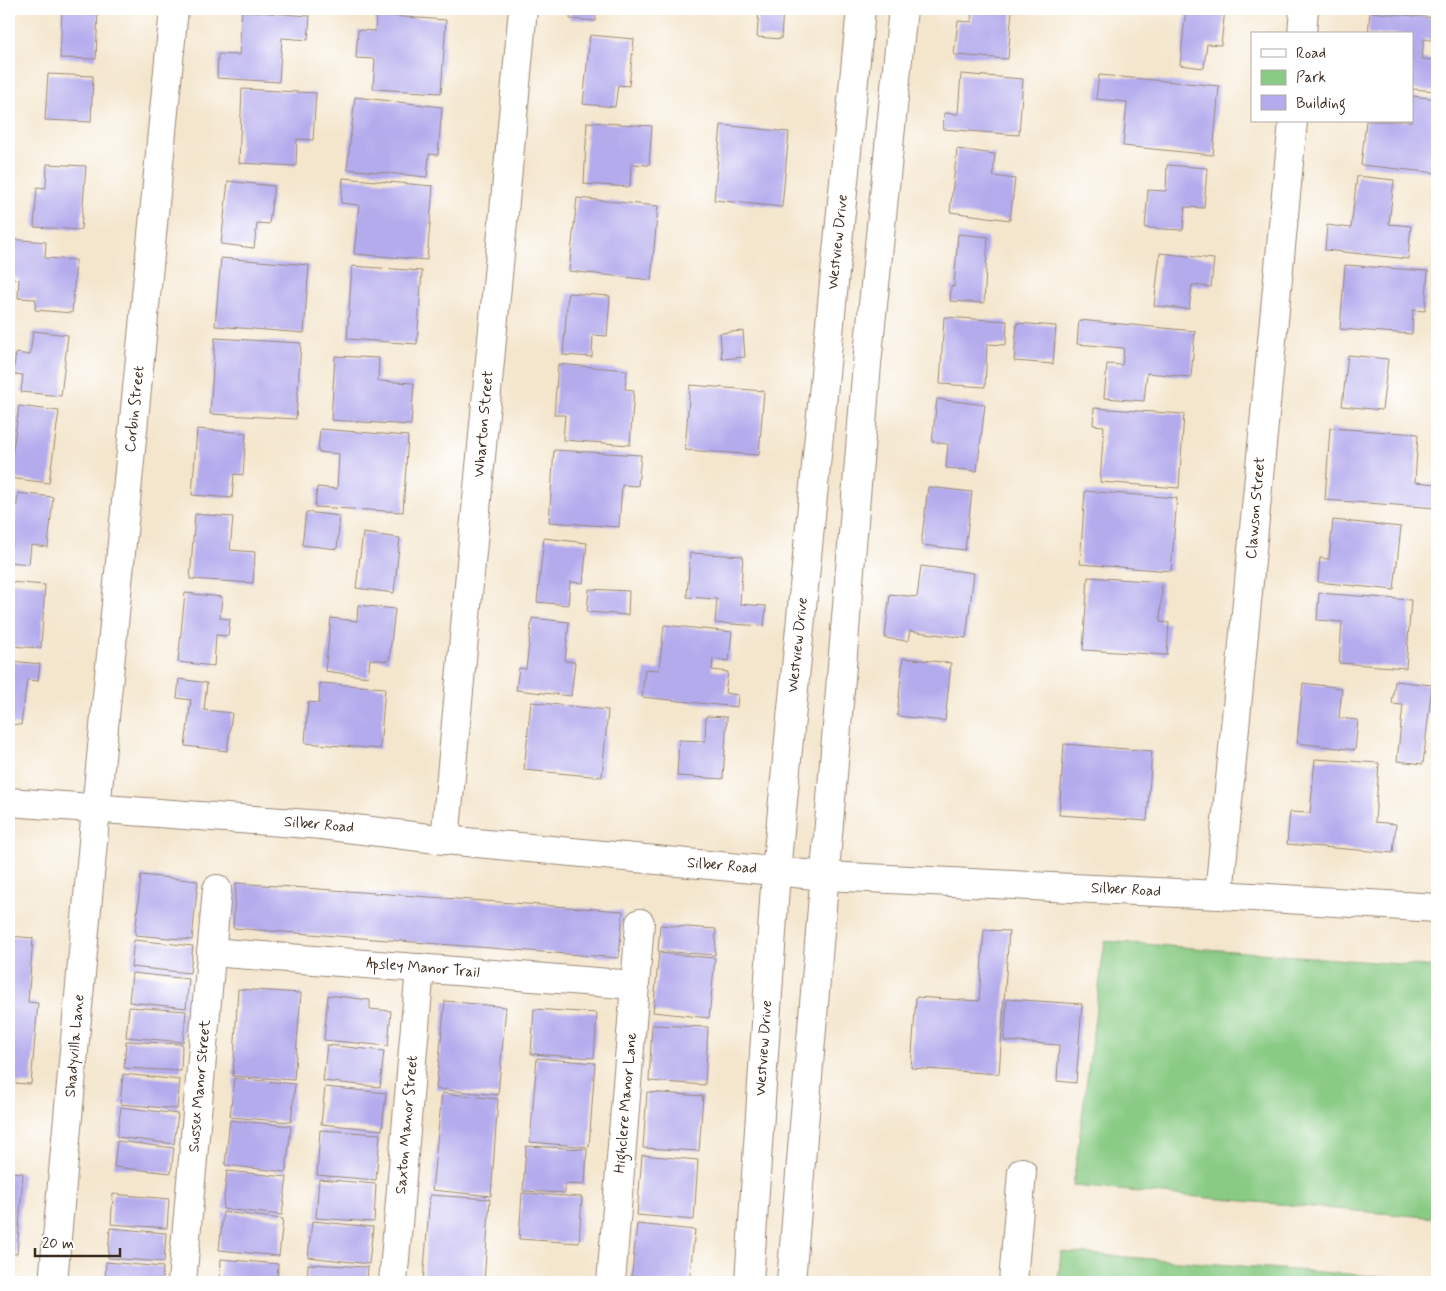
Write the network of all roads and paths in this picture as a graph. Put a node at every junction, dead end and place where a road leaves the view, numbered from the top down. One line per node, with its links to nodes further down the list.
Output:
1 (174, 9): 11 (street, Corbin Street)
2 (523, 9): 12 (street, Wharton Street)
3 (861, 9): 8 (street, Westview Drive)
4 (903, 9): 9 (street)
5 (1304, 9): 6 (street)
6 (1302, 32)
7 (1294, 122): 16 (street, Clawson Street)
8 (827, 359): 9 (street); 13 (street, Westview Drive)
9 (867, 364): 14 (street)
10 (9, 802): 11 (street, Silber Road)
11 (96, 809): 12 (street, Silber Road); 23 (street, Shadyvilla Lane)
12 (445, 840): 13 (street, Silber Road)
13 (776, 871): 14 (street, Silber Road); 27 (street, Westview Drive)
14 (826, 876): 16 (street, Silber Road); 28 (street)
15 (217, 889): 19 (street, Sussex Manor Street)
16 (1219, 895): 17 (street, Silber Road)
17 (1437, 908)
18 (640, 923): 21 (street, Highclere Manor Lane)
19 (211, 952): 20 (street, Apsley Manor Trail); 24 (street, Sussex Manor Street)
20 (420, 968): 21 (street, Apsley Manor Trail); 25 (street, Saxton Manor Street)
21 (635, 985): 26 (street, Highclere Manor Lane)
22 (1022, 1172): 29 (street)
23 (53, 1282)
24 (182, 1282)
25 (393, 1282)
26 (611, 1282)
27 (748, 1282)
28 (792, 1282)
29 (1013, 1282)

